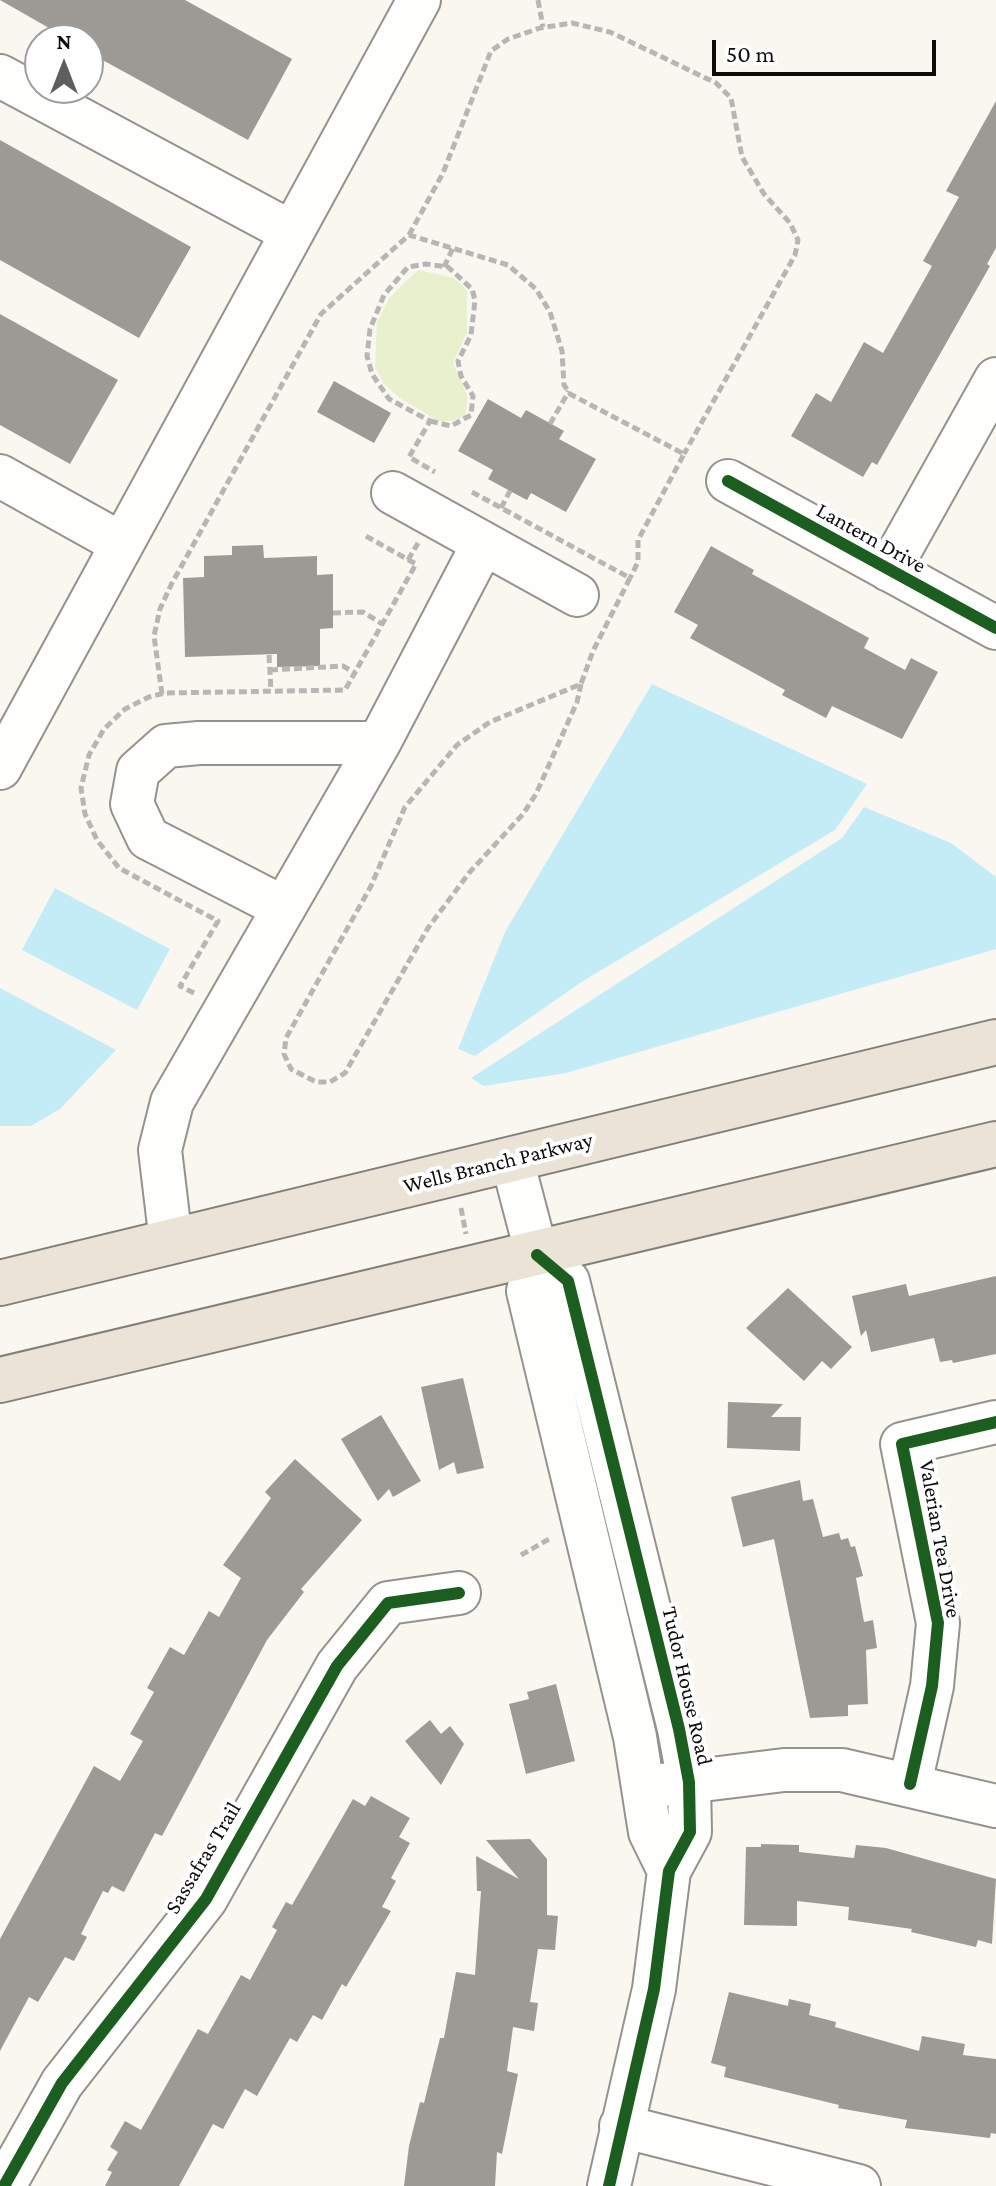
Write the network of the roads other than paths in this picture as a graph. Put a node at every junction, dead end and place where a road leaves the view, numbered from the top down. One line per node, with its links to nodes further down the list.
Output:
1 (419, 0): 3 (street)
2 (0, 76): 3 (street)
3 (289, 231): 9 (street)
4 (996, 379): 10 (street)
5 (0, 476): 9 (street)
6 (728, 481): 10 (street, Lantern Drive)
7 (393, 493): 8 (street)
8 (492, 526): 11 (street); 13 (street)
9 (122, 544): 14 (street)
10 (889, 570): 12 (street, Lantern Drive)
11 (577, 595)
12 (996, 628)
13 (379, 743): 15 (street); 15 (street)
14 (0, 768)
15 (284, 908): 19 (street)
16 (996, 1042): 18 (main road, Wells Branch Parkway)
17 (996, 1144): 20 (main road)
18 (512, 1160): 19 (main road, Wells Branch Parkway); 20 (street)
19 (171, 1242): 21 (main road, Wells Branch Parkway)
20 (537, 1255): 22 (main road); 25 (street, Tudor House Road); 27 (street)
21 (0, 1283)
22 (0, 1380)
23 (996, 1422): 26 (street, Valerian Tea Drive)
24 (459, 1593): 31 (street, Sassafras Trail)
25 (689, 1782): 26 (street); 27 (street); 29 (street, Tudor House Road)
26 (910, 1784): 28 (street)
27 (644, 1787): 29 (street)
28 (996, 1806)
29 (669, 1871): 30 (street, Tudor House Road)
30 (621, 2126): 32 (street, Tudor House Road); 33 (street)
31 (4, 2186)
32 (609, 2186)
33 (859, 2186)

